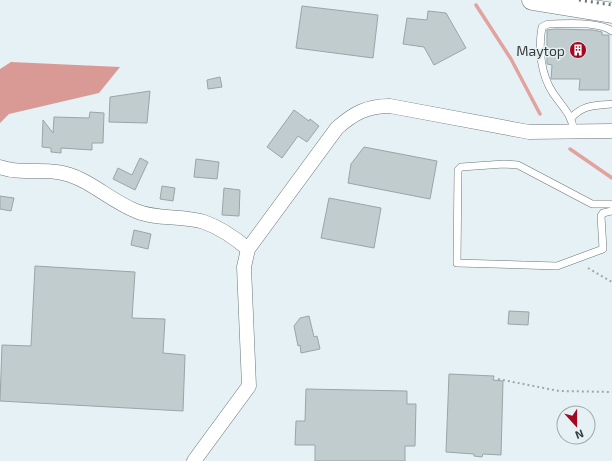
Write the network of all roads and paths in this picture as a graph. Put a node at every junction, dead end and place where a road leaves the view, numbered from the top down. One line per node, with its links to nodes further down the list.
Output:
1 (532, 0): 2 (main road)
2 (612, 13)
3 (612, 31): 5 (lane)
4 (612, 104): 5 (lane)
5 (572, 124): 6 (street); 10 (street)
6 (612, 131)
7 (0, 167): 10 (street)
8 (612, 204): 9 (lane)
9 (612, 211)
10 (248, 249): 15 (street)
11 (588, 268): 12 (path)
12 (612, 282)
13 (498, 379): 14 (path)
14 (612, 392)
15 (194, 461)

